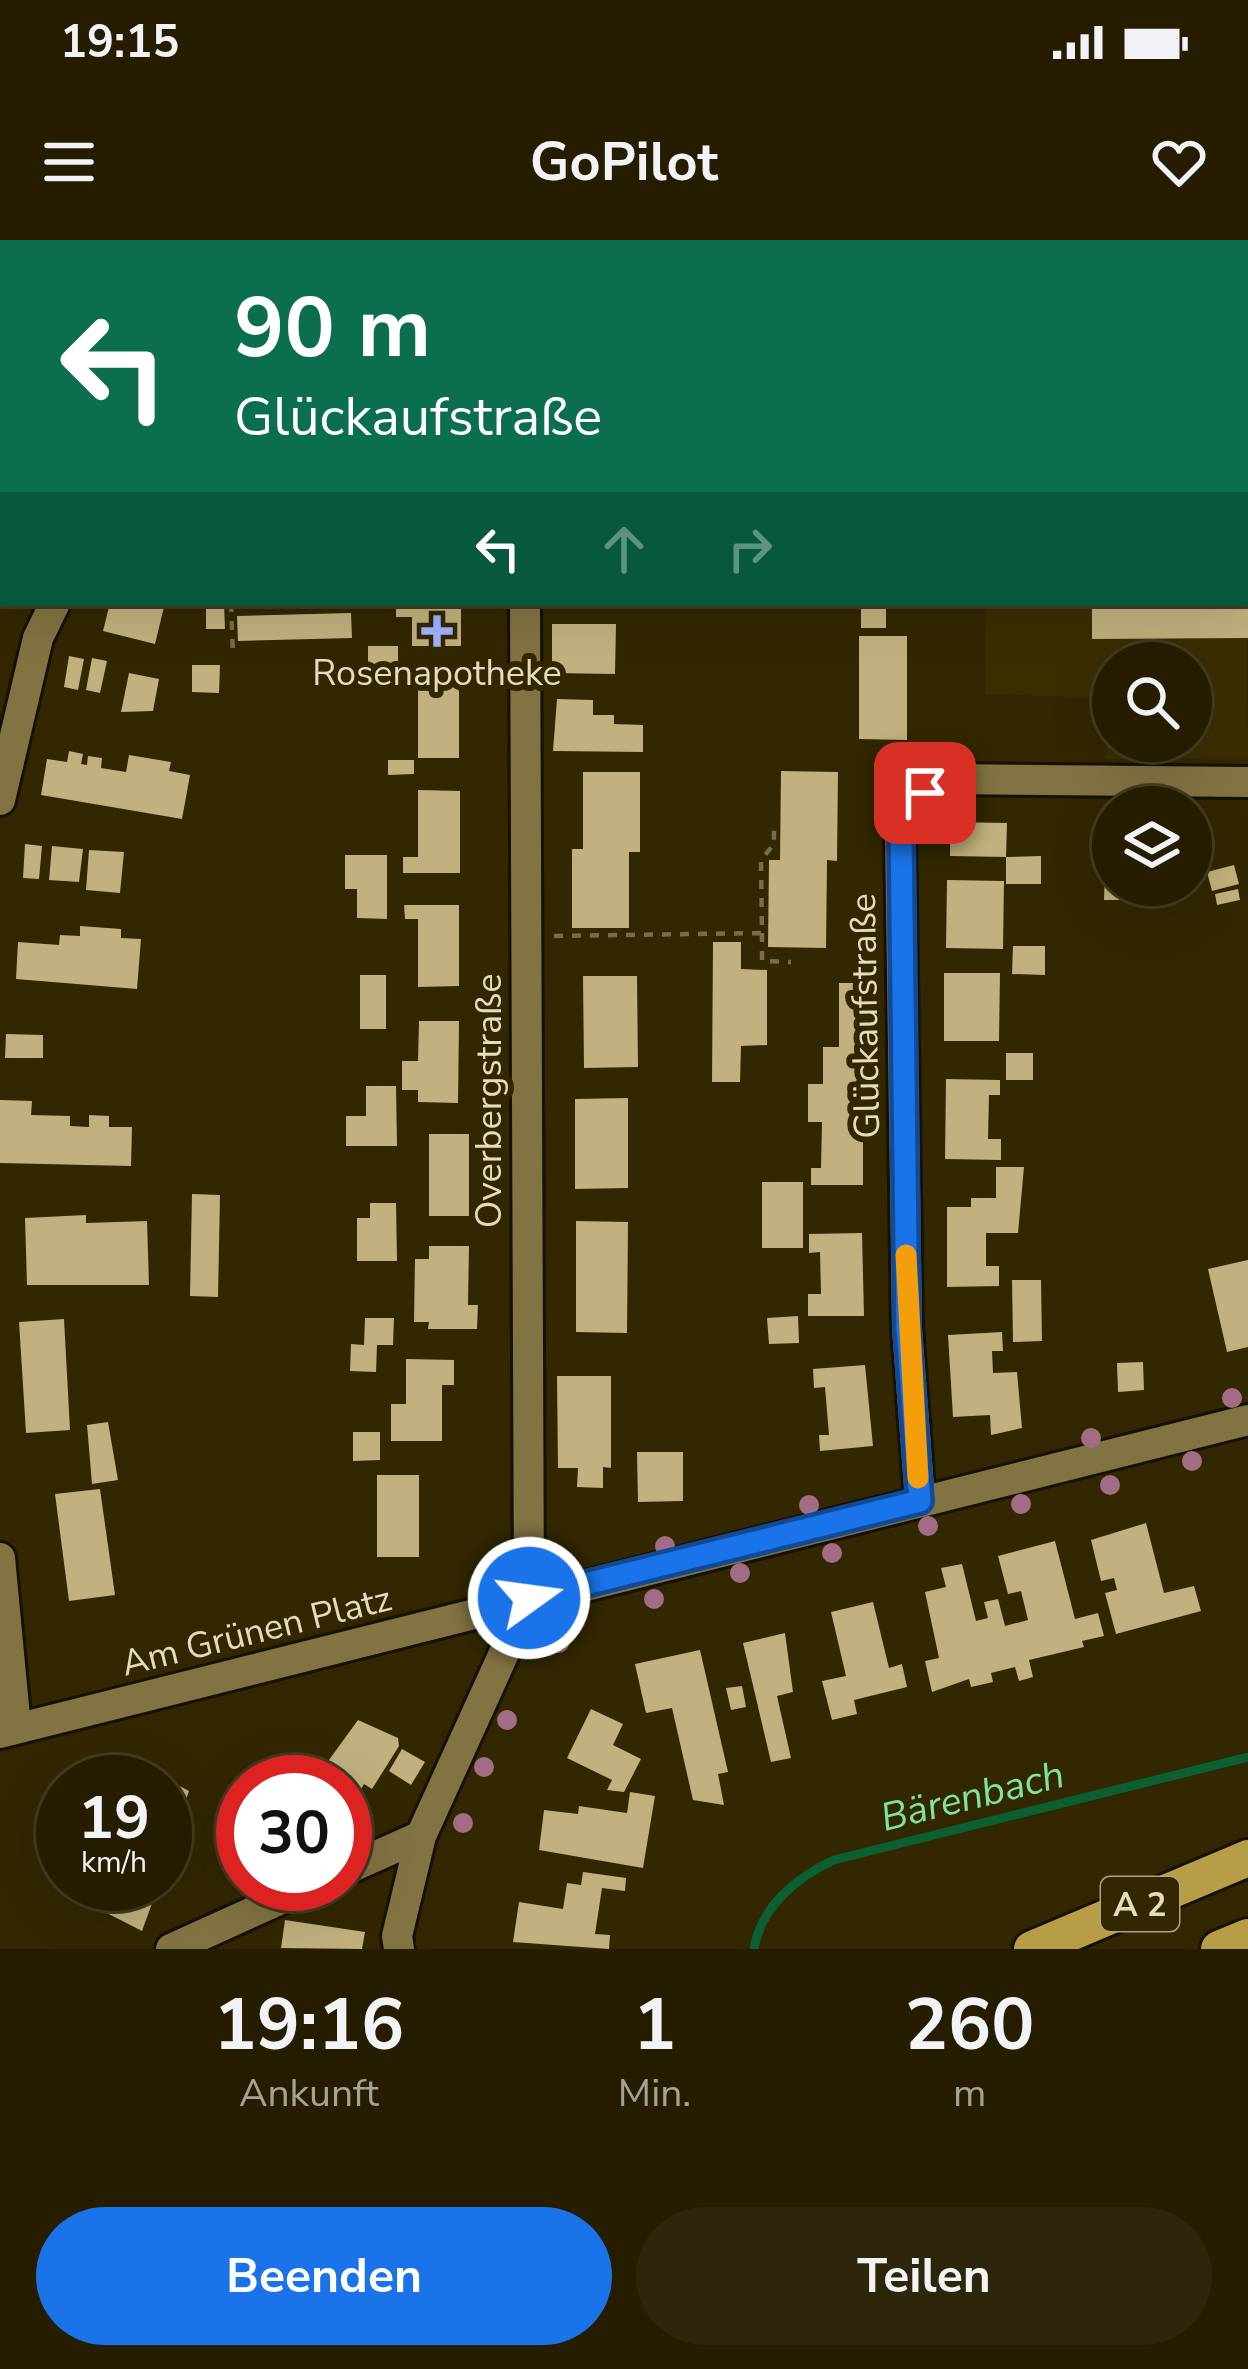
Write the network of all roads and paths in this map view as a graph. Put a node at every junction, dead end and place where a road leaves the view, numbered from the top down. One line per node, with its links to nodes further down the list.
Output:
1 (54, 606): 6 (street)
2 (232, 606): 4 (path)
3 (525, 606): 9 (street, Overbergstraße)
4 (233, 656)
5 (1248, 782): 12 (street, Glückaufstraße)
6 (0, 800)
7 (774, 821): 8 (path)
8 (762, 933): 9 (path); 10 (path)
9 (526, 937): 14 (street, Overbergstraße)
10 (790, 962)
11 (1248, 1420): 12 (street, Am Grünen Platz)
12 (920, 1501): 14 (street, Am Grünen Platz)
13 (0, 1558): 15 (street)
14 (529, 1598): 15 (street, Am Grünen Platz); 16 (street)
15 (8, 1731)
16 (421, 1836): 17 (street); 22 (street)
17 (372, 1858)
18 (1248, 1858): 23 (highway, A 2)
19 (255, 1911): 21 (street)
20 (1248, 1937): 24 (highway, A 2)
21 (171, 1949)
22 (399, 1949)
23 (1032, 1949)
24 (1219, 1949)

